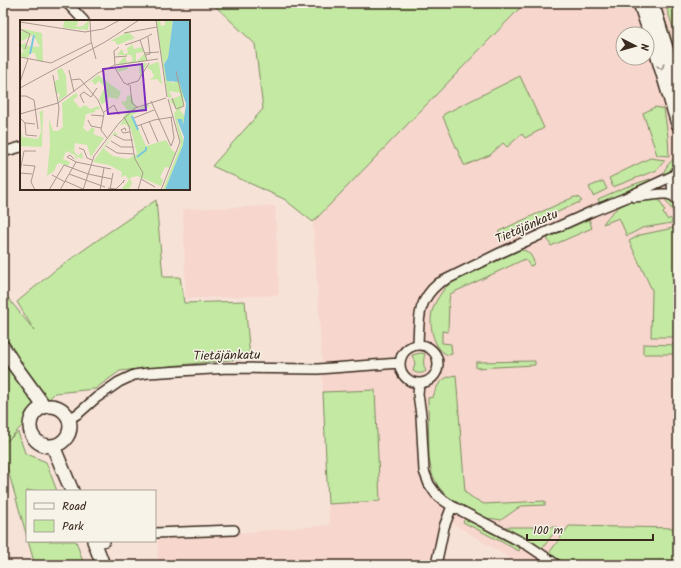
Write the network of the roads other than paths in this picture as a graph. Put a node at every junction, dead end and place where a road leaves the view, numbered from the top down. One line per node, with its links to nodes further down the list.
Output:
1 (67, 3): 4 (street)
2 (640, 3): 6 (street, one-way to 6)
3 (652, 3): 5 (street)
4 (83, 20)
5 (678, 87)
6 (678, 124)
7 (20, 147): 8 (street)
8 (3, 152)
9 (677, 173): 10 (street, Tietäjänkatu); 11 (street)
10 (625, 198): 11 (street, Tietäjänkatu); 12 (street, Tietäjänkatu)
11 (678, 198)
12 (418, 345): 14 (street); 15 (street)
13 (3, 347): 16 (street)
14 (400, 363): 15 (street); 17 (street, Tietäjänkatu)
15 (419, 383): 20 (street)
16 (44, 406): 17 (street); 18 (street)
17 (69, 419): 18 (street)
18 (53, 446): 19 (street)
19 (72, 490)
20 (452, 506): 25 (street); 26 (street)
21 (234, 530): 22 (street)
22 (156, 533)
23 (98, 542): 24 (street)
24 (103, 565)
25 (436, 565)
26 (557, 565)

